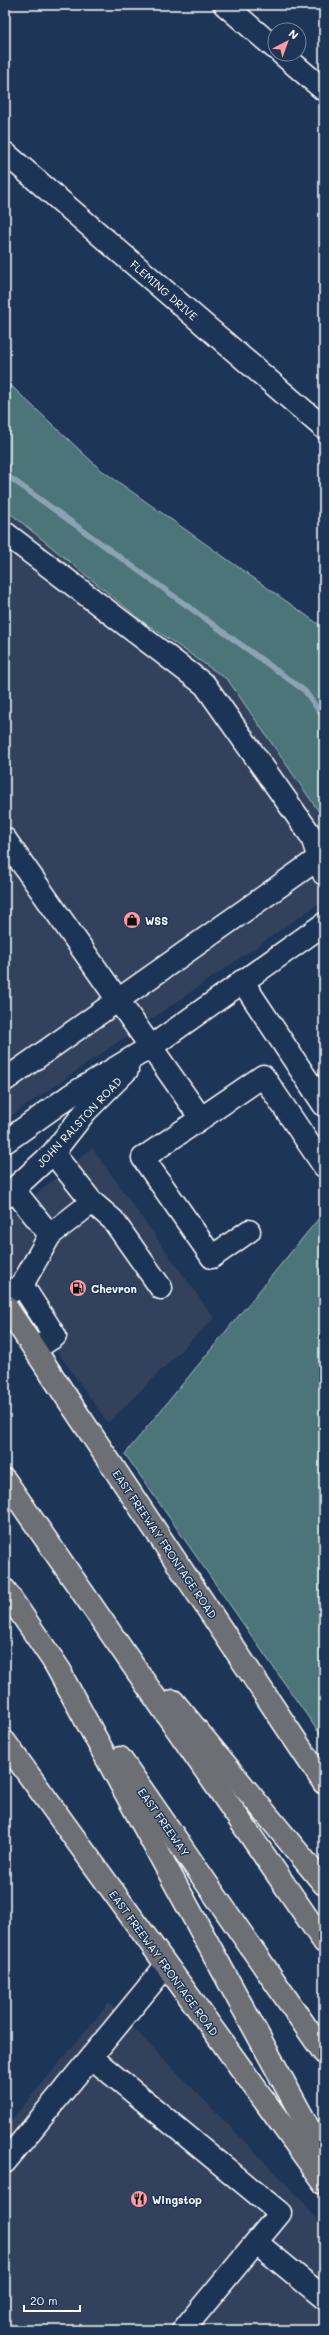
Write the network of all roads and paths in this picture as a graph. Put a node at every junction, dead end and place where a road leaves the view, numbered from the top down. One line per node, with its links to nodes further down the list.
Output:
1 (225, 5): 2 (street)
2 (267, 41)
3 (291, 62): 4 (street)
4 (324, 90)
5 (5, 153): 6 (street, FLEMING DRIVE)
6 (324, 428)
7 (5, 533): 9 (street)
8 (5, 839): 12 (street)
9 (321, 866): 12 (street)
10 (324, 924): 11 (street, JOHN RALSTON ROAD)
11 (242, 981): 13 (street, JOHN RALSTON ROAD); 15 (street)
12 (118, 1000): 13 (street); 14 (street)
13 (152, 1046): 16 (street); 17 (street, JOHN RALSTON ROAD); 18 (street, JOHN RALSTON ROAD)
14 (5, 1080)
15 (324, 1105)
16 (200, 1117): 19 (street); 22 (street)
17 (5, 1142)
18 (53, 1153): 20 (street, JOHN RALSTON ROAD); 21 (street)
19 (324, 1166)
20 (9, 1193): 23 (street)
21 (92, 1202): 23 (street); 24 (street)
22 (249, 1231)
23 (50, 1235): 25 (street)
24 (161, 1288)
25 (14, 1290): 27 (street)
26 (8, 1312): 27 (main road, EAST FREEWAY FRONTAGE ROAD)
27 (35, 1349): 33 (main road, EAST FREEWAY FRONTAGE ROAD)
28 (5, 1480): 29 (main road)
29 (77, 1585): 34 (main road); 35 (main road)
30 (5, 1590): 31 (main road, EAST FREEWAY)
31 (53, 1660): 37 (main road, EAST FREEWAY); 39 (main road)
32 (5, 1742): 36 (main road, EAST FREEWAY FRONTAGE ROAD)
33 (324, 1783)
34 (324, 1884)
35 (324, 1942)
36 (166, 1967): 38 (street); 41 (main road, EAST FREEWAY FRONTAGE ROAD)
37 (324, 2053)
38 (92, 2057): 40 (street); 42 (street)
39 (324, 2156)
40 (5, 2162)
41 (324, 2183)
42 (257, 2243): 43 (street); 44 (street)
43 (324, 2298)
44 (183, 2330)

